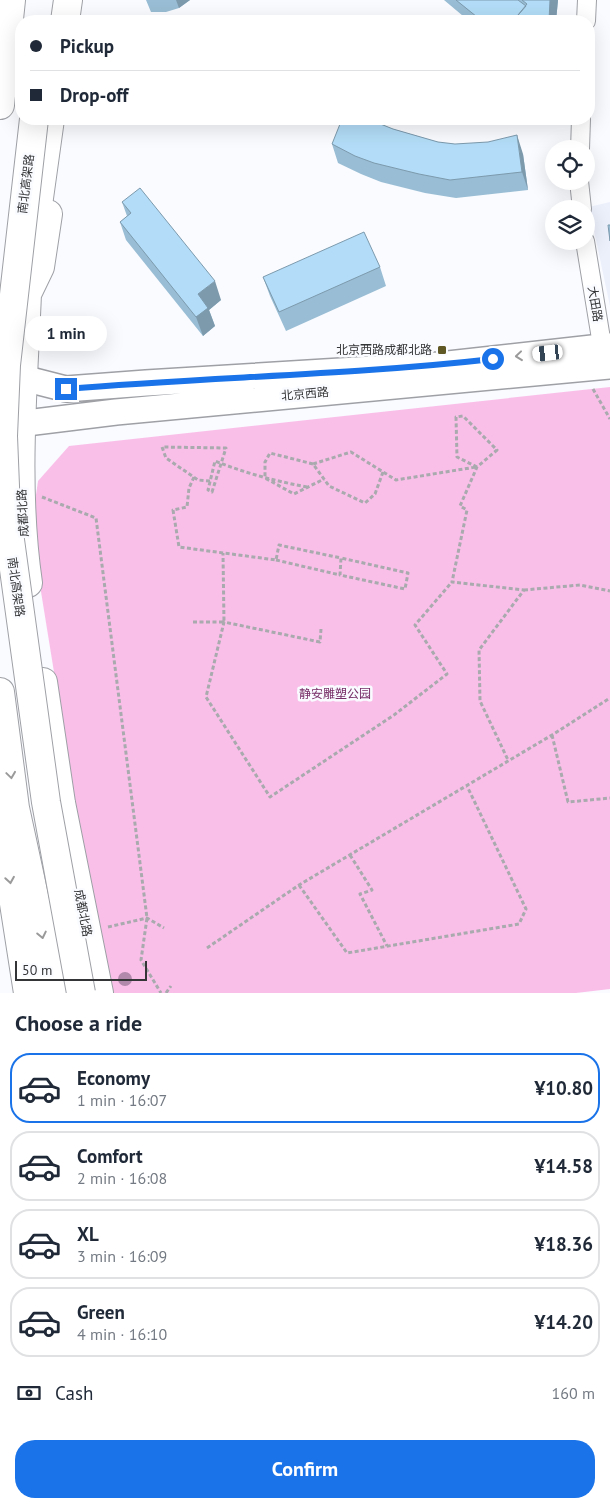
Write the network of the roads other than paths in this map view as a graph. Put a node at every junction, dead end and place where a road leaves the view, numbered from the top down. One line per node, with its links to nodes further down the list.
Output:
1 (11, 0): 12 (main road)
2 (49, 0): 7 (main road)
3 (57, 0): 8 (main road)
4 (68, 0): 9 (main road)
5 (78, 0): 10 (main road)
6 (587, 0): 11 (street)
7 (47, 15)
8 (55, 15)
9 (66, 15)
10 (76, 15)
11 (586, 15)
12 (0, 105)
13 (42, 125): 18 (main road, 成都北路); 26 (main road, 南北高架路, bridge)
14 (61, 125): 18 (main road)
15 (582, 125): 16 (street)
16 (581, 140)
17 (586, 250): 19 (street, 大田路)
18 (26, 294): 20 (main road, 成都北路)
19 (602, 359): 20 (main road, one-way to 20); 21 (main road, 北京西路)
20 (23, 378): 21 (main road, 成都北路)
21 (11, 425): 27 (main road, 成都北路)
22 (0, 692): 25 (main road, one-way to 25)
23 (0, 814): 24 (main road, one-way to 24)
24 (28, 993)
25 (55, 993)
26 (81, 993)
27 (99, 993)

